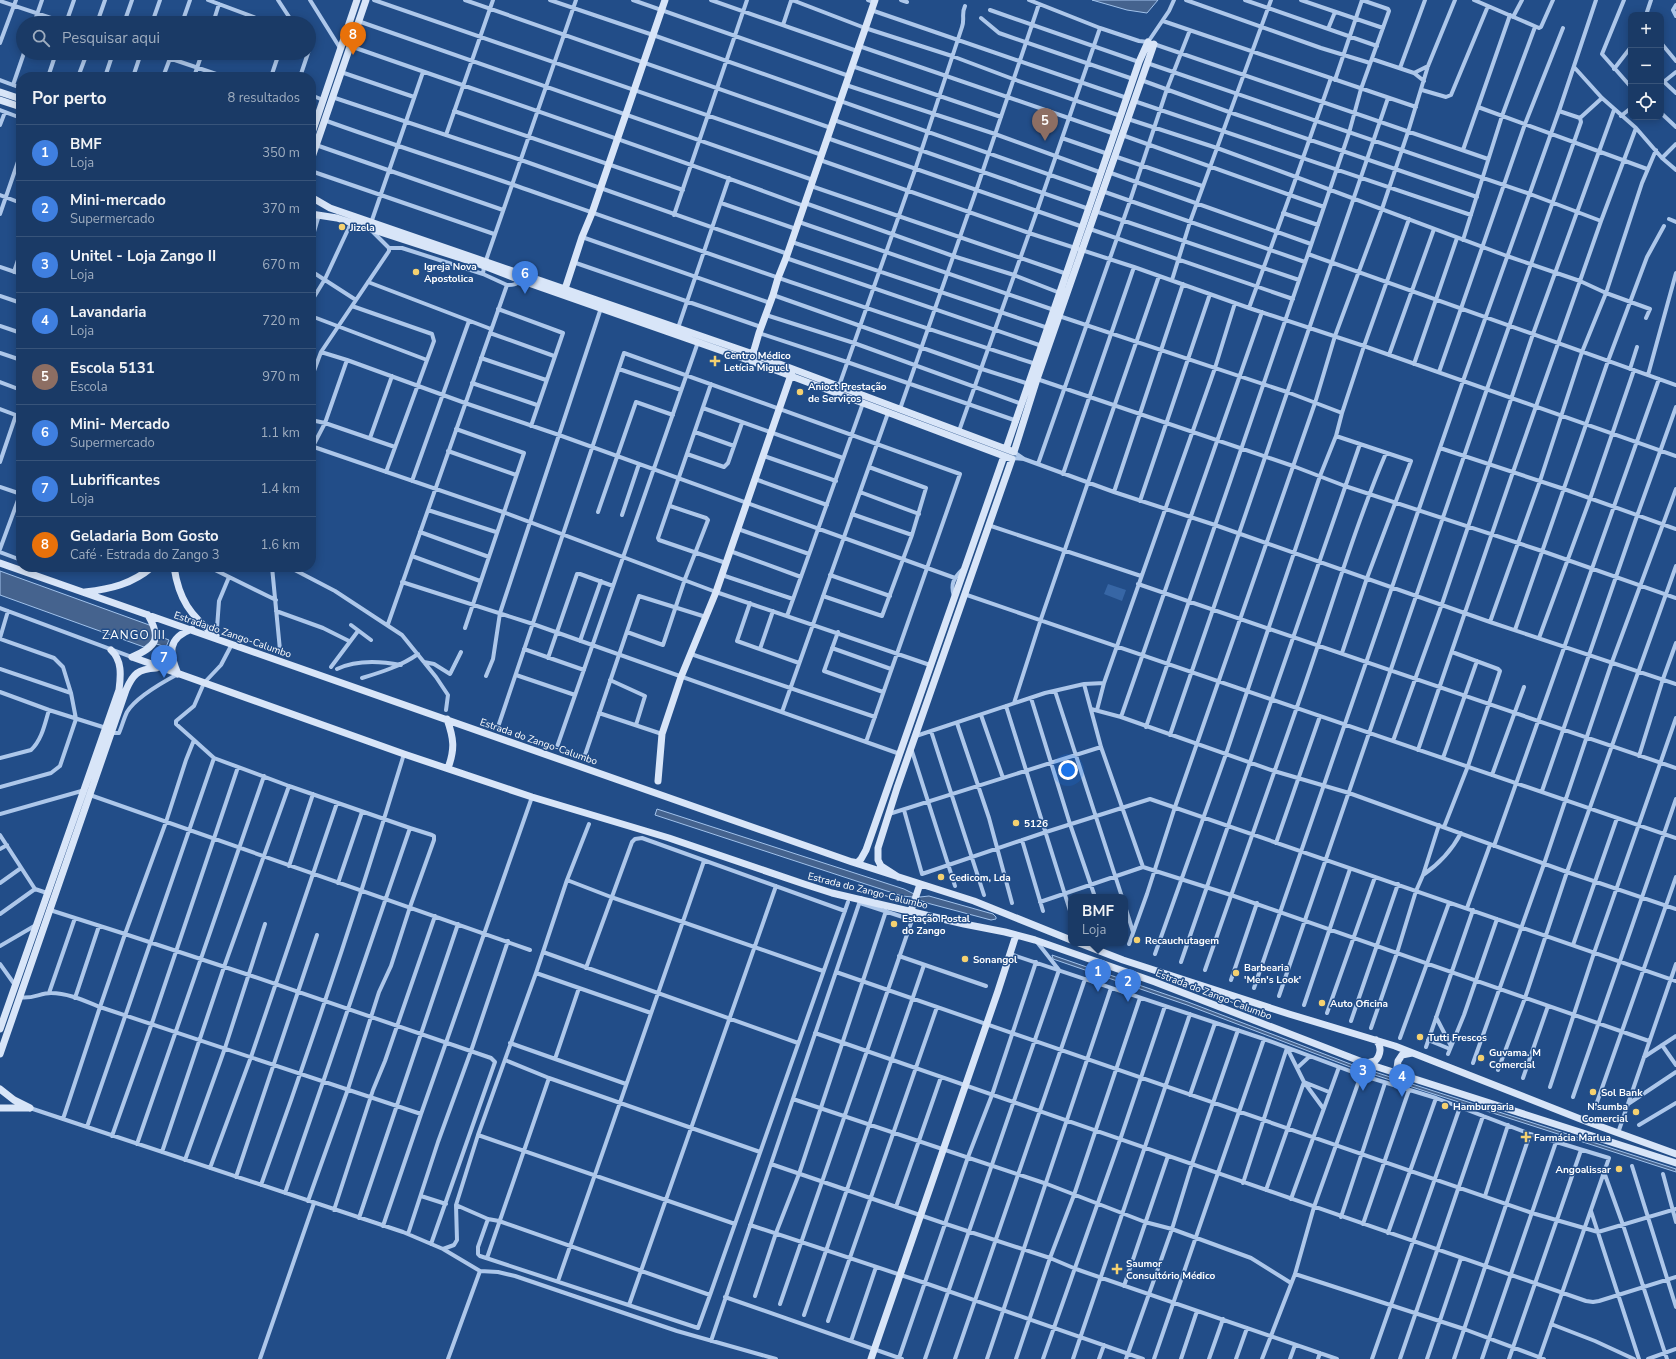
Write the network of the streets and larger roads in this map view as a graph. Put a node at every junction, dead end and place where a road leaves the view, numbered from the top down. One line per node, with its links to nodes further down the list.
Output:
1 (16, 0): 45 (street)
2 (42, 0): 57 (street)
3 (74, 0): 60 (street)
4 (105, 0): 61 (street)
5 (132, 0): 62 (street)
6 (160, 0): 63 (street)
7 (190, 0): 64 (street)
8 (208, 0): 42 (street)
9 (278, 0): 67 (street)
10 (310, 0): 97 (street)
11 (357, 0): 97 (street)
12 (366, 0): 72 (street)
13 (374, 0): 87 (street)
14 (465, 0): 50 (street)
15 (493, 0): 50 (street)
16 (550, 0): 48 (street)
17 (576, 0): 48 (street)
18 (633, 0): 51 (street)
19 (665, 0): 51 (street)
20 (711, 0): 54 (street)
21 (747, 0): 54 (street)
22 (792, 0): 75 (street); 78 (street)
23 (900, 0): 41 (street)
24 (1029, 0): 43 (street)
25 (1174, 0): 73 (street)
26 (1186, 0): 76 (street)
27 (1245, 0): 49 (street)
28 (1271, 0): 49 (street)
29 (1301, 0): 55 (street)
30 (1362, 0): 71 (street); 80 (street)
31 (1425, 0): 128 (street)
32 (1455, 0): 125 (street)
33 (1474, 0): 44 (street)
34 (1522, 0): 68 (street)
35 (1553, 0): 77 (street)
36 (1596, 0): 127 (street)
37 (1624, 0): 129 (street)
38 (1651, 0): 56 (street)
39 (0, 1): 45 (street)
40 (872, 1): 52 (street)
41 (907, 2)
42 (219, 4): 65 (street); 66 (street)
43 (1039, 4): 74 (street); 79 (street)
44 (1486, 4): 68 (street); 167 (street)
45 (14, 5): 57 (street); 92 (street)
46 (1676, 5): 69 (street)
47 (965, 6): 89 (street)
48 (573, 8): 84 (street); 85 (street)
49 (1268, 8): 76 (street); 82 (street)
50 (490, 9): 84 (street); 87 (street)
51 (662, 10): 85 (street); 86 (street)
52 (871, 10): 78 (street); 89 (street)
53 (990, 10): 74 (street)
54 (744, 12): 75 (street); 86 (street)
55 (1335, 12): 71 (street); 82 (street)
56 (1647, 12)
57 (38, 13): 58 (street); 59 (street)
58 (37, 16)
59 (46, 16)
60 (68, 16)
61 (99, 16)
62 (126, 16)
63 (154, 16)
64 (184, 16)
65 (215, 16)
66 (251, 16)
67 (288, 16)
68 (1511, 16): 77 (street); 187 (street)
69 (1676, 16)
70 (982, 18): 90 (street)
71 (1355, 18): 80 (street); 88 (street)
72 (358, 21): 93 (street); 118 (street)
73 (1163, 21): 83 (street); 91 (street)
74 (1032, 24): 90 (street); 95 (street)
75 (782, 25): 98 (street)
76 (1261, 27): 99 (street); 102 (street)
77 (1535, 27): 202 (street)
78 (865, 28): 98 (street); 103 (street)
79 (1100, 28): 91 (street); 95 (street)
80 (1383, 28): 94 (street)
81 (1563, 28): 214 (street)
82 (1328, 29): 88 (street)
83 (1190, 30): 99 (street); 101 (street)
84 (564, 34): 119 (street); 120 (street)
85 (653, 35): 114 (street); 120 (street)
86 (735, 36): 114 (street); 147 (street)
87 (480, 37): 118 (street); 119 (street)
88 (1349, 37): 94 (street); 102 (street)
89 (958, 39): 103 (street); 115 (street)
90 (1027, 42): 115 (street); 122 (street)
91 (1151, 43): 101 (street); 121 (street); 123 (street)
92 (0, 44)
93 (350, 46): 140 (street); 141 (street)
94 (1377, 46): 116 (street)
95 (1094, 47): 121 (street); 122 (street)
96 (1664, 47): 117 (street)
97 (341, 48): 180 (street)
98 (858, 48): 124 (street); 148 (street)
99 (1251, 51): 145 (street); 149 (street)
100 (1628, 53): 129 (street)
101 (1181, 54): 142 (street); 145 (street)
102 (1342, 55): 116 (street); 149 (street)
103 (952, 56): 148 (street); 151 (street)
104 (22, 60): 130 (street)
105 (54, 60): 131 (street)
106 (84, 60): 132 (street)
107 (111, 60): 133 (street)
108 (139, 60): 134 (street)
109 (169, 60): 135 (street)
110 (176, 60): 126 (street)
111 (200, 60): 126 (street)
112 (277, 60): 138 (street)
113 (306, 60): 139 (street)
114 (726, 60): 163 (street); 183 (street)
115 (1020, 61): 151 (street); 154 (street)
116 (1371, 61): 128 (street); 166 (street)
117 (1676, 61)
118 (471, 62): 161 (street); 162 (street)
119 (554, 62): 162 (street); 164 (street)
120 (644, 62): 163 (street); 164 (street)
121 (1139, 62): 152 (street)
122 (1088, 63): 152 (street); 154 (street)
123 (1147, 63): 142 (street); 152 (street)
124 (852, 66): 147 (street); 171 (street)
125 (1428, 66): 144 (street); 155 (street)
126 (197, 67): 136 (street); 137 (street)
127 (1574, 67): 178 (street); 193 (street)
128 (1400, 68): 144 (street)
129 (1614, 69): 159 (street)
130 (17, 72)
131 (50, 72)
132 (80, 72)
133 (107, 72)
134 (135, 72)
135 (165, 72)
136 (196, 72)
137 (210, 72)
138 (273, 72)
139 (302, 72)
140 (341, 72): 172 (street); 175 (street)
141 (423, 72): 161 (street); 172 (street)
142 (1175, 72): 165 (street); 170 (street)
143 (1676, 72): 153 (street)
144 (1414, 73): 155 (street)
145 (1242, 75): 170 (street); 184 (street)
146 (16, 76): 157 (street)
147 (849, 76): 158 (street)
148 (946, 76): 171 (street); 176 (street)
149 (1333, 79): 166 (street); 184 (street)
150 (0, 80): 157 (street)
151 (1013, 80): 176 (street); 181 (street)
152 (1138, 80): 165 (street); 182 (street)
153 (1664, 80)
154 (1081, 81): 181 (street); 182 (street)
155 (1424, 81): 167 (street)
156 (1664, 83): 169 (street)
157 (13, 85): 160 (street)
158 (846, 85): 183 (street); 197 (street)
159 (1628, 85)
160 (16, 86)
161 (462, 86): 188 (street); 194 (street)
162 (546, 86): 194 (street); 196 (street)
163 (717, 88): 200 (street); 217 (street)
164 (634, 89): 196 (street); 200 (street)
165 (1167, 89): 189 (street); 195 (street)
166 (1361, 89): 177 (street); 198 (street)
167 (1422, 90): 186 (street)
168 (0, 92): 173 (street)
169 (1676, 93)
170 (1235, 94): 195 (street); 211 (street)
171 (940, 95): 197 (street); 201 (street)
172 (414, 96): 212 (street)
173 (16, 97)
174 (316, 97): 180 (street)
175 (332, 97): 209 (street); 212 (street)
176 (1007, 98): 201 (street); 206 (street)
177 (1388, 98): 186 (street); 213 (street)
178 (1602, 98): 190 (street); 208 (street)
179 (0, 100): 185 (street)
180 (323, 100): 205 (street)
181 (1075, 100): 206 (street); 207 (street)
182 (1131, 100): 189 (street); 207 (street)
183 (840, 101): 210 (street); 221 (street)
184 (1322, 102): 198 (street); 211 (street)
185 (16, 105)
186 (1416, 107): 222 (street)
187 (1478, 107): 202 (street); 243 (street)
188 (454, 110): 227 (street); 228 (street)
189 (1161, 110): 218 (street); 220 (street)
190 (1614, 110): 203 (street); 246 (street)
191 (1628, 110): 203 (street)
192 (2, 111): 199 (street); 215 (street)
193 (1559, 111): 208 (street); 226 (street)
194 (538, 112): 228 (street); 229 (street)
195 (1229, 112): 220 (street); 233 (street)
196 (626, 114): 229 (street); 232 (street)
197 (933, 114): 221 (street); 224 (street)
198 (1355, 114): 213 (street); 223 (street)
199 (16, 116)
200 (708, 116): 232 (street); 250 (street)
201 (1001, 116): 224 (street)
202 (1502, 116): 214 (street); 253 (street)
203 (1621, 116): 219 (street)
204 (1664, 116): 216 (street)
205 (316, 118)
206 (1069, 118): 225 (street); 231 (street)
207 (1124, 118): 218 (street); 225 (street)
208 (1580, 118): 235 (street)
209 (324, 120): 237 (street); 239 (street)
210 (834, 120): 217 (street); 241 (street)
211 (1315, 121): 223 (street); 233 (street)
212 (406, 122): 227 (street); 239 (street)
213 (1380, 122): 222 (street); 234 (street)
214 (1525, 124): 226 (street); 279 (street)
215 (0, 125)
216 (1676, 127)
217 (831, 128): 230 (street)
218 (1155, 128): 238 (street); 240 (street)
219 (1636, 128): 244 (street); 256 (street)
220 (1222, 130): 240 (street); 251 (street)
221 (927, 131): 241 (street); 247 (street)
222 (1408, 132): 242 (street); 243 (street)
223 (1349, 133): 234 (street); 245 (street)
224 (995, 134): 247 (street); 249 (street)
225 (1118, 134): 238 (street); 248 (street)
226 (1551, 134): 235 (street); 289 (street)
227 (446, 135): 254 (street)
228 (529, 136): 254 (street); 257 (street)
229 (618, 138): 257 (street); 258 (street)
230 (827, 138): 250 (street); 264 (street)
231 (1062, 138): 248 (street); 249 (street)
232 (699, 140): 258 (street); 277 (street)
233 (1309, 140): 245 (street); 251 (street)
234 (1374, 141): 242 (street); 255 (street)
235 (1574, 142): 246 (street); 299 (street)
236 (1676, 144): 252 (street)
237 (316, 145): 267 (street)
238 (1149, 145): 259 (street); 260 (street)
239 (398, 147): 267 (street); 278 (street)
240 (1216, 148): 260 (street); 272 (street)
241 (921, 150): 264 (street); 268 (street)
242 (1402, 150): 262 (street); 275 (street)
243 (1463, 150): 253 (street)
244 (1656, 150): 252 (street); 263 (street)
245 (1342, 151): 255 (street); 265 (street)
246 (1598, 152): 256 (street); 309 (street)
247 (989, 153): 268 (street); 271 (street)
248 (1111, 155): 259 (street); 269 (street)
249 (1056, 156): 269 (street); 271 (street)
250 (821, 158): 277 (street); 285 (street)
251 (1303, 158): 265 (street); 272 (street)
252 (1662, 158): 266 (street)
253 (1488, 159): 275 (street)
254 (520, 160): 278 (street); 282 (street)
255 (1367, 160): 262 (street); 274 (street)
256 (1623, 160): 263 (street); 321 (street)
257 (609, 164): 282 (street); 284 (street)
258 (691, 164): 273 (street); 284 (street)
259 (1142, 165): 276 (street); 280 (street)
260 (1209, 167): 280 (street); 292 (street)
261 (16, 168): 293 (street)
262 (1395, 169): 281 (street); 294 (street)
263 (1647, 169): 398 (street)
264 (915, 170): 285 (street); 286 (street)
265 (1336, 170): 274 (street); 283 (street)
266 (1676, 170)
267 (390, 171): 291 (street); 305 (street)
268 (982, 171): 286 (street); 288 (street)
269 (1105, 172): 276 (street); 287 (street)
270 (316, 173): 291 (street)
271 (1049, 174): 287 (street); 288 (street)
272 (1296, 177): 283 (street); 292 (street)
273 (729, 178): 301 (street); 302 (street)
274 (1361, 178): 281 (street); 295 (street)
275 (1483, 178): 279 (street); 294 (street)
276 (1136, 182): 298 (street); 300 (street)
277 (812, 183): 302 (street); 316 (street)
278 (512, 184): 305 (street); 310 (street)
279 (1503, 185): 289 (street); 346 (street)
280 (1202, 186): 300 (street)
281 (1389, 187): 304 (street); 317 (street)
282 (600, 188): 310 (street); 315 (street)
283 (1330, 189): 295 (street); 303 (street)
284 (683, 190): 315 (street)
285 (907, 191): 308 (street); 316 (street)
286 (976, 191): 307 (street); 308 (street)
287 (1099, 191): 298 (street); 306 (street)
288 (1044, 192): 306 (street); 307 (street)
289 (1530, 194): 299 (street); 355 (street)
290 (0, 195): 293 (street)
291 (381, 195): 328 (street); 336 (street)
292 (1290, 195): 303 (street); 311 (street)
293 (6, 197): 297 (street); 312 (street)
294 (1477, 197): 317 (street)
295 (1355, 199): 304 (street); 361 (street)
296 (316, 200): 328 (street)
297 (16, 201)
298 (1130, 201): 320 (street); 323 (street)
299 (1552, 202): 309 (street); 362 (street)
300 (1197, 203): 323 (street); 334 (street)
301 (721, 204): 330 (street); 332 (street)
302 (805, 204): 322 (street); 337 (street)
303 (1324, 207): 326 (street)
304 (1382, 209): 318 (street); 370 (street)
305 (503, 210): 336 (street)
306 (1092, 210): 320 (street); 331 (street)
307 (1037, 211): 331 (street); 335 (street)
308 (969, 212): 335 (street); 339 (street)
309 (1577, 212): 321 (street); 371 (street)
310 (592, 213): 338 (street); 350 (street)
311 (1283, 213): 326 (street); 334 (street)
312 (0, 214)
313 (316, 214): 314 (street)
314 (320, 214): 325 (street); 327 (street)
315 (674, 214): 330 (street)
316 (898, 215): 337 (street); 339 (street)
317 (1472, 215): 342 (street)
318 (1409, 219): 333 (street); 386 (street)
319 (1669, 219): 324 (street)
320 (1123, 220): 340 (street); 343 (street)
321 (1601, 221): 385 (street)
322 (799, 222): 332 (street); 351 (street)
323 (1190, 222): 343 (street); 349 (street)
324 (1676, 222)
325 (351, 223): 328 (street); 380 (street)
326 (1318, 224): 345 (street)
327 (316, 226)
328 (370, 226): 347 (street); 365 (street)
329 (1664, 226): 406 (street)
330 (712, 227): 350 (street); 353 (street)
331 (1086, 228): 340 (street); 348 (street)
332 (796, 229): 344 (street)
333 (1434, 229): 341 (street); 392 (street)
334 (1276, 232): 345 (street); 349 (street)
335 (1029, 233): 348 (street); 356 (street)
336 (494, 234): 365 (street)
337 (892, 234): 351 (street); 354 (street)
338 (582, 237): 359 (street); 378 (street)
339 (960, 237): 354 (street); 356 (street)
340 (1117, 238): 357 (street); 358 (street)
341 (1457, 238): 342 (street); 403 (street)
342 (1463, 240): 346 (street)
343 (1184, 241): 358 (street); 367 (street)
344 (792, 242): 353 (street); 369 (street)
345 (1311, 244): 352 (street)
346 (1482, 247): 355 (street); 413 (street)
347 (389, 248): 365 (street); 384 (street)
348 (1079, 250): 357 (street); 375 (street); 418 (street)
349 (1270, 250): 360 (street); 367 (street)
350 (704, 253): 378 (street); 379 (street)
351 (886, 253): 369 (street); 374 (street)
352 (1308, 254): 360 (street); 361 (street)
353 (787, 256): 379 (street); 390 (street)
354 (953, 256): 374 (street); 376 (street)
355 (1507, 256): 362 (street); 420 (street)
356 (1020, 258): 375 (street); 376 (street)
357 (1109, 260): 366 (street); 425 (street)
358 (1178, 260): 382 (street); 389 (street)
359 (573, 262): 391 (street); 405 (street)
360 (1305, 262): 383 (street)
361 (1331, 263): 370 (street); 432 (street)
362 (1531, 264): 371 (street); 428 (street)
363 (16, 266): 368 (street)
364 (0, 267): 368 (street)
365 (484, 267): 381 (street); 388 (street); 391 (street)
366 (1134, 267): 377 (street); 438 (street)
367 (1263, 268): 383 (street); 389 (street)
368 (14, 272)
369 (879, 272): 390 (street); 393 (street)
370 (1358, 272): 386 (street); 440 (street)
371 (1556, 273): 385 (street); 439 (street)
372 (1676, 273): 475 (street)
373 (316, 274): 380 (street)
374 (947, 274): 393 (street); 394 (street)
375 (1067, 274): 395 (street)
376 (1014, 275): 394 (street); 395 (street)
377 (1159, 276): 382 (street); 442 (street)
378 (695, 277): 405 (street); 407 (street)
379 (778, 278): 400 (street); 410 (street)
380 (325, 279): 396 (street); 402 (street)
381 (520, 280): 388 (street); 391 (street)
382 (1172, 280): 387 (street)
383 (1299, 280): 401 (street)
384 (368, 282): 402 (street); 424 (street)
385 (1580, 282): 398 (street); 444 (street)
386 (1388, 283): 392 (street); 446 (street)
387 (1183, 284): 397 (street); 450 (street)
388 (507, 285): 414 (street)
389 (1257, 287): 401 (street); 412 (street)
390 (873, 288): 410 (street); 415 (street)
391 (565, 292): 411 (street); 430 (street)
392 (1412, 292): 403 (street); 454 (street)
393 (940, 293): 415 (street); 417 (street)
394 (1008, 293): 417 (street); 418 (street)
395 (1060, 293): 418 (street)
396 (316, 294)
397 (1210, 294): 408 (street); 459 (street)
398 (1606, 294): 406 (street); 452 (street)
399 (0, 296): 404 (street)
400 (773, 296): 407 (street); 426 (street)
401 (1293, 299): 423 (street)
402 (356, 300): 409 (street)
403 (1436, 300): 413 (street); 465 (street)
404 (16, 301)
405 (687, 302): 430 (street); 434 (street)
406 (1630, 302): 422 (street); 462 (street)
407 (770, 303): 419 (street)
408 (1235, 303): 412 (street); 468 (street)
409 (352, 306): 429 (street); 461 (street)
410 (867, 307): 426 (street); 433 (street)
411 (602, 308): 441 (street); 533 (street)
412 (1249, 308): 416 (street)
413 (1460, 308): 420 (street); 472 (street)
414 (498, 309): 437 (street); 455 (street)
415 (935, 310): 433 (street); 435 (street)
416 (1262, 312): 423 (street); 477 (street)
417 (1001, 313): 431 (street); 435 (street)
418 (1057, 313): 425 (street); 431 (street); 478 (street)
419 (766, 315): 434 (street); 443 (street)
420 (1485, 317): 428 (street); 481 (street)
421 (316, 318): 429 (street)
422 (1646, 318)
423 (1286, 320): 432 (street); 487 (street)
424 (469, 321): 437 (street); 497 (street)
425 (1086, 324): 438 (street); 493 (street)
426 (860, 325): 443 (street); 447 (street)
427 (0, 326): 436 (street)
428 (1510, 326): 439 (street); 494 (street)
429 (338, 327): 451 (street); 461 (street)
430 (678, 328): 456 (street)
431 (1048, 328): 445 (street)
432 (1310, 328): 440 (street); 496 (street)
433 (928, 329): 447 (street); 449 (street)
434 (760, 330): 456 (street); 463 (street)
435 (996, 330): 445 (street); 449 (street)
436 (16, 331)
437 (490, 331): 455 (street); 458 (street)
438 (1112, 333): 442 (street); 499 (street)
439 (1533, 334): 444 (street); 498 (street)
440 (1335, 336): 446 (street); 502 (street)
441 (698, 342): 456 (street); 474 (street)
442 (1137, 342): 450 (street); 506 (street)
443 (854, 343): 463 (street); 467 (street)
444 (1559, 343): 452 (street); 507 (street)
445 (1042, 346): 464 (street)
446 (1364, 346): 454 (street); 513 (street)
447 (922, 347): 467 (street); 470 (street)
448 (1637, 347): 471 (street)
449 (989, 349): 464 (street); 470 (street)
450 (1162, 350): 459 (street); 515 (street)
451 (321, 352): 460 (street); 466 (street)
452 (1582, 352): 462 (street); 518 (street)
453 (0, 353): 457 (street)
454 (1389, 355): 465 (street)
455 (554, 356): 480 (street)
456 (752, 357): 473 (street)
457 (16, 358)
458 (481, 358): 480 (street); 483 (street)
459 (1188, 359): 468 (street); 524 (street)
460 (347, 360): 476 (street); 523 (street)
461 (427, 360): 489 (street)
462 (1608, 361): 471 (street); 525 (street)
463 (847, 362): 485 (street); 490 (street)
464 (1036, 364): 486 (street)
465 (1414, 364): 472 (street)
466 (316, 366)
467 (915, 366): 485 (street); 492 (street)
468 (1215, 368): 477 (street); 530 (street)
469 (619, 369): 474 (street); 495 (street); 545 (street)
470 (982, 369): 486 (street); 492 (street)
471 (1632, 369): 475 (street); 532 (street)
472 (1439, 372): 481 (street)
473 (792, 373): 490 (street); 501 (street); 511 (street)
474 (687, 375): 484 (street); 495 (street)
475 (1648, 375): 479 (street)
476 (392, 376): 489 (street); 536 (street)
477 (1240, 376): 487 (street); 538 (street)
478 (1037, 379): 493 (street); 551 (street)
479 (1659, 379): 488 (street); 539 (street)
480 (546, 380): 504 (street)
481 (1463, 381): 494 (street); 546 (street)
482 (0, 382): 491 (street)
483 (472, 383): 500 (street); 504 (street)
484 (711, 384): 509 (street); 511 (street)
485 (909, 384): 505 (street); 512 (street)
486 (1029, 384): 503 (street)
487 (1263, 384): 496 (street); 548 (street)
488 (1676, 385)
489 (417, 386): 497 (street); 544 (street)
490 (839, 386): 512 (street)
491 (16, 388)
492 (975, 388): 503 (street); 505 (street)
493 (1064, 389): 499 (street); 565 (street)
494 (1487, 389): 498 (street); 557 (street)
495 (681, 390): 517 (street)
496 (1287, 392): 502 (street); 559 (street)
497 (441, 395): 500 (street); 577 (street)
498 (1512, 397): 507 (street); 566 (street)
499 (1089, 398): 506 (street); 572 (street)
500 (465, 403): 526 (street); 527 (street)
501 (863, 403): 514 (street); 534 (street)
502 (1315, 403): 513 (street); 567 (street)
503 (1022, 404): 520 (street)
504 (537, 405): 526 (street)
505 (970, 405): 520 (street); 528 (street)
506 (1115, 406): 515 (street); 580 (street)
507 (1538, 406): 518 (street); 571 (street)
508 (1676, 407): 549 (street)
509 (703, 408): 521 (street); 529 (street)
510 (0, 409): 516 (street)
511 (780, 409): 531 (street); 534 (street)
512 (900, 409): 528 (street)
513 (1342, 412): 535 (street)
514 (888, 413): 540 (street); 556 (street)
515 (1140, 414): 524 (street); 588 (street)
516 (16, 415)
517 (673, 415): 554 (street); 569 (street)
518 (1561, 415): 525 (street); 579 (street)
519 (316, 421): 523 (street)
520 (1017, 421): 547 (street)
521 (742, 422): 531 (street); 542 (street)
522 (16, 423): 563 (street)
523 (326, 423): 536 (street); 537 (street)
524 (1165, 423): 530 (street); 591 (street)
525 (1585, 424): 532 (street); 584 (street)
526 (531, 426): 533 (street)
527 (456, 429): 550 (street); 573 (street)
528 (959, 431): 547 (street)
529 (695, 432): 542 (street); 553 (street)
530 (1192, 432): 538 (street); 598 (street)
531 (771, 433): 555 (street); 560 (street)
532 (1612, 433): 539 (street); 590 (street)
533 (559, 435): 545 (street); 609 (street)
534 (852, 435): 540 (street); 560 (street)
535 (1336, 436): 541 (street); 574 (street)
536 (370, 438): 544 (street)
537 (316, 439)
538 (1217, 441): 548 (street); 607 (street)
539 (1636, 442): 549 (street); 597 (street)
540 (877, 443): 568 (street); 643 (street)
541 (1360, 444): 552 (street); 581 (street)
542 (734, 446): 553 (street)
543 (316, 447): 570 (street)
544 (395, 447): 570 (street)
545 (592, 447): 554 (street); 619 (street)
546 (1440, 448): 557 (street); 600 (street)
547 (1006, 449): 551 (street); 556 (street)
548 (1241, 449): 559 (street); 611 (street)
549 (1661, 450): 558 (street); 606 (street)
550 (448, 451): 573 (street); 583 (street)
551 (1014, 452): 561 (street); 562 (street)
552 (1386, 453): 589 (street); 593 (street)
553 (687, 454): 575 (street)
554 (618, 456): 564 (street); 602 (street)
555 (764, 456): 576 (street); 578 (street)
556 (1004, 456): 561 (street); 646 (street)
557 (1464, 456): 566 (street); 608 (street)
558 (1676, 456)
559 (1265, 457): 567 (street); 620 (street)
560 (844, 458): 578 (street)
561 (1012, 459): 562 (street); 610 (street)
562 (1024, 459): 565 (street)
563 (0, 462)
564 (639, 464): 569 (street); 605 (street)
565 (1038, 464): 572 (street)
566 (1489, 464): 571 (street); 613 (street)
567 (1293, 466): 574 (street); 624 (street)
568 (869, 467): 587 (street); 604 (street)
569 (655, 470): 575 (street); 635 (street)
570 (386, 472): 577 (street)
571 (1513, 472): 579 (street); 621 (street)
572 (1063, 474): 580 (street)
573 (516, 475): 601 (street)
574 (1320, 476): 581 (street); 631 (street)
575 (679, 478): 592 (street); 595 (street)
576 (755, 479): 592 (street); 594 (street)
577 (412, 481): 583 (street)
578 (836, 481): 594 (street)
579 (1540, 481): 584 (street); 625 (street)
580 (1087, 482): 588 (street); 627 (street)
581 (1345, 486): 589 (street); 639 (street)
582 (0, 487): 586 (street)
583 (435, 489): 599 (street); 601 (street)
584 (1564, 489): 590 (street); 629 (street)
585 (1676, 489): 612 (street)
586 (16, 492)
587 (860, 492): 603 (street); 604 (street)
588 (1114, 492): 591 (street)
589 (1369, 494): 593 (street); 647 (street)
590 (1590, 499): 597 (street); 638 (street)
591 (1140, 501): 598 (street)
592 (747, 503): 614 (street); 615 (street)
593 (1395, 503): 600 (street); 661 (street)
594 (827, 505): 614 (street)
595 (670, 506): 630 (street); 630 (street)
596 (16, 507): 626 (street)
597 (1613, 507): 606 (street); 644 (street)
598 (1164, 509): 607 (street); 656 (street)
599 (428, 510): 617 (street); 618 (street)
600 (1419, 511): 608 (street); 669 (street)
601 (503, 512): 609 (street); 618 (street)
602 (598, 512)
603 (852, 514): 622 (street); 623 (street)
604 (919, 514): 622 (street)
605 (622, 515)
606 (1636, 516): 612 (street); 659 (street)
607 (1191, 517): 611 (street); 672 (street)
608 (1444, 518): 613 (street); 675 (street)
609 (530, 522): 619 (street); 692 (street)
610 (988, 524): 627 (street); 673 (street)
611 (1215, 525): 620 (street); 682 (street)
612 (1663, 525): 616 (street); 667 (street)
613 (1468, 526): 621 (street); 685 (street)
614 (819, 528): 623 (street); 632 (street)
615 (738, 529): 628 (street); 632 (street)
616 (1676, 529)
617 (420, 532): 633 (street); 634 (street)
618 (496, 532): 634 (street)
619 (563, 534): 635 (street); 701 (street)
620 (1239, 534): 624 (street); 688 (street)
621 (1492, 534): 625 (street); 693 (street)
622 (912, 535): 637 (street)
623 (844, 537): 637 (street); 655 (street)
624 (1266, 544): 631 (street); 698 (street)
625 (1516, 544): 629 (street); 699 (street)
626 (0, 550): 636 (street)
627 (1064, 550): 656 (street); 697 (street)
628 (730, 551): 641 (street); 658 (street)
629 (1542, 551): 638 (street); 709 (street)
630 (695, 552): 641 (street); 662 (street)
631 (1294, 553): 639 (street); 706 (street)
632 (809, 554): 658 (street)
633 (412, 556): 663 (street); 665 (street)
634 (489, 557): 663 (street)
635 (624, 557): 662 (street); 668 (street)
636 (16, 558)
637 (903, 559): 643 (street); 677 (street)
638 (1567, 560): 644 (street); 714 (street)
639 (1319, 562): 647 (street); 713 (street)
640 (0, 563): 645 (street, Estrada do Zango-Calumbo)
641 (726, 563): 654 (street)
642 (1676, 566): 674 (street)
643 (927, 567): 660 (street); 734 (street)
644 (1592, 568): 659 (street); 725 (street)
645 (16, 569)
646 (964, 569): 660 (street); 678 (street)
647 (1342, 570): 661 (street); 722 (street)
648 (26, 572): 670 (street, Estrada do Zango-Calumbo)
649 (144, 572): 670 (street)
650 (175, 572): 717 (street)
651 (219, 572): 657 (street)
652 (273, 572): 681 (street)
653 (299, 572): 700 (street)
654 (722, 575): 671 (street); 680 (street)
655 (830, 575): 676 (street); 677 (street)
656 (1141, 576): 666 (street)
657 (229, 577): 681 (street); 704 (street)
658 (801, 577): 680 (street)
659 (1616, 577): 667 (street); 740 (street)
660 (955, 578): 678 (street)
661 (1367, 578): 669 (street); 735 (street)
662 (685, 579): 671 (street); 686 (street)
663 (480, 581): 684 (street)
664 (601, 581): 668 (street); 712 (street); 719 (street)
665 (402, 582): 684 (street); 700 (street)
666 (1138, 584): 672 (street); 724 (street)
667 (1640, 585): 674 (street); 746 (street)
668 (613, 586): 723 (street)
669 (1392, 586): 675 (street); 748 (street)
670 (83, 592): 694 (street, Estrada do Zango-Calumbo)
671 (716, 592): 683 (street); 696 (street)
672 (1164, 593): 682 (street); 739 (street)
673 (964, 594): 697 (street); 816 (street)
674 (1666, 594): 679 (street); 760 (street)
675 (1417, 595): 685 (street); 759 (street)
676 (823, 596): 677 (street); 702 (street)
677 (890, 596)
678 (954, 597): 751 (street)
679 (1676, 598)
680 (793, 599): 695 (street)
681 (276, 600): 690 (street)
682 (1188, 601): 688 (street); 749 (street)
683 (750, 603): 691 (street); 728 (street)
684 (473, 604): 692 (street); 705 (street)
685 (1442, 604): 693 (street); 766 (street)
686 (676, 607): 696 (street); 710 (street); 710 (street)
687 (0, 608): 689 (street)
688 (1214, 610): 698 (street); 758 (street)
689 (8, 611): 715 (street); 729 (street)
690 (276, 611): 718 (street); 731 (street)
691 (773, 611): 695 (street); 728 (street)
692 (500, 613): 701 (street); 763 (street)
693 (1465, 613): 699 (street); 733 (street)
694 (148, 615): 707 (street, Estrada do Zango-Calumbo); 730 (street)
695 (787, 616): 702 (street)
696 (706, 617): 737 (street)
697 (1041, 619): 724 (street); 786 (street)
698 (1240, 619): 706 (street); 769 (street)
699 (1490, 622): 709 (street)
700 (388, 624): 736 (street)
701 (533, 624): 712 (street); 727 (street)
702 (813, 624): 711 (street); 747 (street)
703 (351, 625): 708 (street)
704 (217, 628)
705 (465, 628)
706 (1269, 628): 713 (street); 778 (street)
707 (192, 630): 717 (street, Estrada do Zango-Calumbo); 761 (street)
708 (358, 630): 716 (street); 718 (street)
709 (1515, 630): 714 (street)
710 (626, 632): 738 (street)
711 (838, 632): 726 (street); 734 (street)
712 (557, 633): 719 (street); 742 (street)
713 (1293, 636): 722 (street); 785 (street)
714 (1539, 638): 725 (street)
715 (0, 639): 781 (street)
716 (371, 640)
717 (223, 641): 721 (street, Estrada do Zango-Calumbo)
718 (349, 641): 753 (street)
719 (580, 641): 723 (street)
720 (1676, 643): 767 (street)
721 (232, 644): 770 (street); 803 (street, Estrada do Zango-Calumbo)
722 (1318, 645): 735 (street); 789 (street)
723 (593, 646): 738 (street); 757 (street)
724 (1117, 646): 739 (street); 771 (street)
725 (1563, 646): 740 (street); 804 (street)
726 (832, 648): 756 (street); 780 (street)
727 (524, 649): 742 (street); 762 (street)
728 (760, 649): 747 (street)
729 (111, 650): 741 (street); 811 (street)
730 (148, 650): 741 (street); 744 (street)
731 (280, 650)
732 (461, 652): 745 (street)
733 (1452, 652): 743 (street); 775 (street)
734 (897, 653): 751 (street); 756 (street)
735 (1342, 653): 748 (street)
736 (418, 654): 745 (street); 750 (street)
737 (691, 654): 764 (street); 774 (street)
738 (619, 655): 764 (street); 768 (street)
739 (1142, 655): 749 (street); 800 (street)
740 (1588, 655): 746 (street); 810 (street)
741 (132, 658): 744 (street)
742 (548, 658): 757 (street)
743 (1476, 661): 783 (street); 787 (street)
744 (146, 662): 752 (street)
745 (424, 662): 792 (street)
746 (1612, 662): 760 (street); 817 (street)
747 (799, 663): 774 (street)
748 (1366, 663): 759 (street); 807 (street)
749 (1168, 664): 758 (street); 809 (street)
750 (401, 665): 755 (street); 765 (street)
751 (930, 665): 830 (street)
752 (159, 667): 761 (street); 811 (street)
753 (331, 667)
754 (0, 668): 781 (street)
755 (337, 669)
756 (891, 669): 780 (street)
757 (584, 670): 782 (street)
758 (1192, 671): 769 (street); 815 (street)
759 (1391, 671): 766 (street); 813 (street)
760 (1638, 671): 767 (street); 822 (street)
761 (178, 674): 770 (street); 811 (street)
762 (516, 675): 782 (street); 808 (street)
763 (486, 676)
764 (681, 677): 794 (street); 814 (street)
765 (362, 678)
766 (1415, 678): 775 (street); 819 (street)
767 (1663, 679): 773 (street); 832 (street)
768 (610, 680): 795 (street); 806 (street)
769 (1219, 680): 778 (street); 821 (street)
770 (204, 683): 818 (street); 827 (street, Estrada do Zango-Calumbo)
771 (1104, 683): 772 (street); 793 (street)
772 (1084, 684): 777 (street); 790 (street)
773 (1676, 684)
774 (790, 687): 794 (street); 799 (street)
775 (1440, 687): 783 (street); 826 (street)
776 (1524, 687): 796 (street)
777 (1055, 690): 784 (street); 831 (street)
778 (1247, 690): 785 (street); 828 (street)
779 (0, 692): 791 (street)
780 (884, 692): 799 (street)
781 (71, 693): 802 (street)
782 (575, 695): 823 (street)
783 (1465, 695): 787 (street); 835 (street)
784 (1032, 698): 786 (street); 837 (street)
785 (1272, 698): 789 (street); 836 (street)
786 (1014, 703): 788 (street)
787 (1489, 704): 796 (street); 839 (street)
788 (1006, 706): 797 (street); 844 (street)
789 (1297, 707): 798 (street); 843 (street)
790 (1091, 709): 793 (street); 824 (street)
791 (49, 710): 802 (street); 833 (street)
792 (446, 710)
793 (1097, 710): 800 (street)
794 (782, 712): 820 (street)
795 (599, 713): 806 (street); 829 (street)
796 (1514, 713): 804 (street); 845 (street)
797 (981, 715): 805 (street); 847 (street)
798 (1320, 716): 807 (street); 848 (street)
799 (874, 717): 820 (street)
800 (1121, 717): 809 (street)
801 (1676, 718): 838 (street)
802 (76, 719): 811 (street); 853 (street)
803 (447, 719): 841 (street); 904 (street, Estrada do Zango-Calumbo)
804 (1537, 720): 810 (street); 850 (street)
805 (958, 723): 812 (street); 852 (street)
806 (636, 725): 814 (street)
807 (1345, 725): 813 (street); 854 (street)
808 (498, 727)
809 (1146, 727): 815 (street)
810 (1563, 729): 817 (street); 855 (street)
811 (109, 731): 856 (street)
812 (931, 731): 816 (street); 859 (street)
813 (1370, 733): 819 (street); 857 (street)
814 (662, 734): 849 (street)
815 (1170, 735): 821 (street)
816 (915, 736): 825 (street)
817 (1587, 738): 822 (street); 862 (street)
818 (194, 740): 834 (street); 876 (street)
819 (1393, 741): 826 (street)
820 (866, 742): 830 (street)
821 (1198, 744): 828 (street); 866 (street)
822 (1612, 746): 832 (street); 867 (street)
823 (557, 747)
824 (1102, 747): 831 (street); 865 (street)
825 (911, 748): 863 (street); 871 (street)
826 (1418, 750): 835 (street)
827 (404, 754): 841 (street, Estrada do Zango-Calumbo); 875 (street)
828 (1226, 754): 836 (street); 873 (street)
829 (585, 755)
830 (900, 755): 904 (street)
831 (1076, 755): 837 (street); 872 (street)
832 (1639, 756): 838 (street)
833 (0, 758)
834 (214, 758): 840 (street); 884 (street)
835 (1442, 758): 839 (street)
836 (1249, 762): 843 (street); 880 (street)
837 (1052, 763): 844 (street); 878 (street)
838 (1661, 763): 842 (street); 881 (street)
839 (1468, 766): 845 (street); 882 (street)
840 (238, 767): 846 (street); 891 (street)
841 (448, 768): 860 (street, Estrada do Zango-Calumbo)
842 (1676, 768)
843 (1274, 770): 848 (street); 889 (street)
844 (1026, 771): 847 (street); 885 (street)
845 (1492, 775): 850 (street)
846 (264, 776): 851 (street); 896 (street)
847 (1003, 778): 852 (street)
848 (1298, 778): 854 (street); 893 (street)
849 (658, 781)
850 (1516, 783): 855 (street); 895 (street)
851 (288, 786): 858 (street); 900 (street)
852 (978, 786): 859 (street); 897 (street)
853 (0, 787)
854 (1324, 787): 857 (street); 899 (street)
855 (1542, 791): 862 (street)
856 (88, 792): 870 (street); 876 (street); 934 (street); 954 (street)
857 (1349, 793): 879 (street); 902 (street)
858 (314, 794): 864 (street); 907 (street)
859 (952, 794): 863 (street); 901 (street)
860 (532, 797): 943 (street, Estrada do Zango-Calumbo); 975 (street)
861 (1676, 799): 887 (street)
862 (1566, 800): 867 (street); 905 (street)
863 (929, 802): 868 (street); 906 (street)
864 (337, 803): 869 (street); 913 (street)
865 (1121, 808): 866 (street); 872 (street); 908 (street)
866 (1175, 808): 873 (street); 911 (street)
867 (1590, 808): 874 (street); 912 (street)
868 (904, 810): 871 (street); 906 (street)
869 (362, 812): 875 (street); 923 (street)
870 (0, 814)
871 (889, 814): 915 (street)
872 (1095, 816): 878 (street); 916 (street)
873 (1203, 818): 880 (street); 919 (street)
874 (1617, 818): 881 (street); 921 (street)
875 (384, 820): 883 (street); 932 (street)
876 (166, 822): 884 (street); 976 (street)
877 (589, 824): 920 (street)
878 (1070, 824): 885 (street); 926 (street)
879 (1439, 825): 882 (street); 914 (street)
880 (1227, 826): 889 (street); 929 (street)
881 (1639, 826): 887 (street); 930 (street)
882 (1444, 827): 886 (street)
883 (410, 828): 942 (street); 951 (street)
884 (190, 831): 891 (street); 984 (street)
885 (1046, 832): 892 (street); 935 (street)
886 (1461, 833): 895 (street); 914 (street)
887 (1664, 834): 890 (street); 941 (street)
888 (0, 835): 894 (street)
889 (1252, 835): 893 (street); 938 (street)
890 (1676, 838)
891 (213, 839): 896 (street); 992 (street)
892 (1022, 840): 897 (street); 945 (street)
893 (1276, 843): 899 (street)
894 (7, 845): 898 (street); 909 (street)
895 (1492, 846): 905 (street); 952 (street)
896 (239, 848): 900 (street); 999 (street)
897 (998, 849): 901 (street); 947 (street)
898 (0, 850)
899 (1301, 852): 902 (street); 960 (street)
900 (264, 857): 907 (street); 1007 (street)
901 (972, 857): 906 (street); 939 (street)
902 (1326, 860): 910 (street); 966 (street)
903 (704, 861): 927 (street); 940 (street); 967 (street)
904 (852, 862): 915 (street, Estrada do Zango-Calumbo)
905 (1544, 864): 912 (street); 972 (street)
906 (948, 865): 928 (street)
907 (289, 866): 913 (street)
908 (1143, 867): 911 (street); 916 (street)
909 (21, 868): 922 (street); 931 (street)
910 (1350, 869): 917 (street); 973 (street)
911 (1155, 870): 919 (street); 974 (street)
912 (1567, 872): 921 (street); 979 (street)
913 (313, 874): 923 (street); 1026 (street)
914 (1423, 875): 933 (street)
915 (898, 877): 924 (street, Estrada do Zango-Calumbo)
916 (1115, 877): 926 (street); 937 (street)
917 (1375, 877): 925 (street); 980 (street)
918 (1676, 877): 950 (street)
919 (1182, 878): 929 (street); 997 (street)
920 (567, 880): 940 (street); 993 (street)
921 (1595, 881): 930 (street); 989 (street)
922 (0, 883)
923 (338, 883): 932 (street)
924 (920, 884): 958 (street); 981 (street, Estrada do Zango-Calumbo)
925 (1398, 884): 933 (street); 988 (street)
926 (1092, 885): 935 (street); 936 (street)
927 (776, 886): 956 (street); 990 (street)
928 (955, 886)
929 (1206, 886): 938 (street); 1001 (street)
930 (1617, 888): 941 (street); 995 (street)
931 (35, 889): 934 (street); 961 (street)
932 (361, 891): 942 (street); 1042 (street)
933 (1416, 891): 949 (street); 994 (street)
934 (47, 893): 970 (street)
935 (1066, 894): 945 (street); 946 (street)
936 (1094, 894)
937 (1121, 894)
938 (1232, 894): 948 (street); 1010 (street)
939 (984, 895)
940 (611, 898): 967 (street); 1008 (street)
941 (1642, 898): 950 (street); 1002 (street)
942 (386, 899): 951 (street); 1048 (street)
943 (860, 901): 957 (street); 958 (street, Estrada do Zango-Calumbo); 1014 (street)
944 (848, 902): 956 (street)
945 (1040, 902): 959 (street)
946 (1068, 902)
947 (1012, 903)
948 (1257, 903): 960 (street); 1021 (street)
949 (1449, 903): 952 (street); 1003 (street)
950 (1666, 905): 953 (street); 1011 (street)
951 (410, 907): 962 (street); 1054 (street)
952 (1467, 908): 955 (street)
953 (1676, 909)
954 (50, 910): 964 (street); 1037 (street)
955 (1473, 910): 965 (street); 1015 (street)
956 (844, 911): 1013 (street)
957 (886, 911): 998 (street); 1024 (street)
958 (911, 911): 978 (street, Estrada do Zango-Calumbo)
959 (1042, 911)
960 (1280, 912): 966 (street); 1030 (street)
961 (0, 914)
962 (435, 916): 969 (street); 1062 (street)
963 (1128, 916): 974 (street)
964 (75, 918): 971 (street); 1033 (street)
965 (1497, 919): 972 (street); 1022 (street)
966 (1305, 920): 973 (street); 1036 (street)
967 (682, 922): 990 (street); 1035 (street)
968 (265, 924): 1018 (street)
969 (458, 924): 975 (street); 1070 (street)
970 (36, 925): 986 (street); 1025 (street)
971 (99, 926): 976 (street); 1038 (street)
972 (1522, 928): 979 (street); 1031 (street)
973 (1330, 929): 980 (street); 1043 (street)
974 (1133, 932): 985 (street)
975 (485, 933): 983 (street); 1079 (street)
976 (125, 934): 984 (street); 1046 (street)
977 (317, 935): 1034 (street)
978 (1016, 935): 982 (street, Estrada do Zango-Calumbo); 996 (street)
979 (1546, 936): 989 (street); 1040 (street)
980 (1354, 938): 988 (street); 1050 (street)
981 (1068, 939)
982 (1035, 940): 1009 (street); 1101 (street, Estrada do Zango-Calumbo)
983 (508, 941): 991 (street); 1089 (street)
984 (151, 943): 992 (street); 1052 (street)
985 (1129, 944)
986 (0, 946)
987 (1086, 946): 1075 (street, Estrada do Zango-Calumbo)
988 (1376, 946): 994 (street); 1057 (street)
989 (1573, 946): 995 (street)
990 (754, 947): 1013 (street); 1056 (street)
991 (530, 950)
992 (176, 951): 999 (street); 1058 (street)
993 (543, 952): 1008 (street); 1016 (street)
994 (1397, 953): 1003 (street); 1063 (street)
995 (1594, 953): 1002 (street); 1053 (street)
996 (1010, 954): 1000 (street); 1061 (street)
997 (1155, 954)
998 (899, 956): 1006 (street); 1032 (street)
999 (200, 959): 1007 (street); 1067 (street)
1000 (1036, 962): 1009 (street); 1069 (street)
1001 (1181, 962)
1002 (1620, 962): 1011 (street); 1060 (street)
1003 (1427, 963): 1015 (street); 1072 (street)
1004 (0, 964): 1012 (street)
1005 (1676, 964): 1020 (street)
1006 (924, 965): 1027 (street); 1041 (street)
1007 (224, 967): 1018 (street); 1074 (street)
1008 (586, 968): 1035 (street)
1009 (1059, 970): 1019 (street); 1077 (street)
1010 (1205, 970)
1011 (1644, 970): 1020 (street); 1066 (street)
1012 (5, 971): 1017 (street); 1025 (street)
1013 (823, 971): 1081 (street)
1014 (836, 972): 1024 (street); 1068 (street)
1015 (1452, 972): 1022 (street); 1055 (street)
1016 (536, 973): 1028 (street); 1080 (street)
1017 (0, 975)
1018 (249, 975): 1026 (street); 1086 (street)
1019 (1085, 979): 1029 (street); 1088 (street)
1020 (1671, 979): 1023 (street); 1078 (street)
1021 (1231, 980)
1022 (1476, 980): 1031 (street); 1085 (street)
1023 (1676, 981)
1024 (864, 982): 1032 (street); 1082 (street)
1025 (15, 985): 1064 (street)
1026 (275, 985): 1034 (street); 1095 (street)
1027 (986, 986)
1028 (579, 988): 1049 (street); 1097 (street)
1029 (1111, 988): 1039 (street); 1098 (street)
1030 (1254, 988)
1031 (1499, 989): 1040 (street); 1102 (street)
1032 (888, 990): 1041 (street); 1090 (street)
1033 (49, 993): 1037 (street); 1038 (street)
1034 (299, 993): 1042 (street); 1103 (street)
1035 (658, 993): 1049 (street); 1056 (street)
1036 (1279, 996)
1037 (20, 997): 1092 (street)
1038 (75, 998): 1046 (street)
1039 (1140, 998): 1044 (street); 1108 (street)
1040 (1526, 998): 1045 (street); 1109 (street)
1041 (913, 999): 1047 (street); 1100 (street)
1042 (324, 1001): 1048 (street); 1111 (street)
1043 (1304, 1005)
1044 (1165, 1006): 1051 (street); 1116 (street)
1045 (1548, 1006): 1053 (street); 1117 (street)
1046 (100, 1007): 1052 (street); 1152 (street)
1047 (937, 1007): 1061 (street); 1107 (street)
1048 (348, 1008): 1054 (street); 1118 (street)
1049 (650, 1013): 1121 (street)
1050 (1327, 1013)
1051 (1190, 1014): 1059 (street); 1123 (street)
1052 (126, 1015): 1058 (street); 1158 (street)
1053 (1574, 1015): 1060 (street); 1124 (street)
1054 (372, 1016): 1062 (street); 1125 (street)
1055 (1436, 1017): 1076 (street); 1085 (street)
1056 (730, 1018): 1081 (street); 1159 (street)
1057 (1351, 1021)
1058 (152, 1023): 1067 (street); 1166 (street)
1059 (1215, 1023): 1065 (street); 1130 (street)
1060 (1599, 1023): 1066 (street); 1132 (street)
1061 (985, 1025): 1069 (street); 1122 (street)
1062 (396, 1026): 1070 (street); 1131 (street)
1063 (1370, 1028)
1064 (0, 1029)
1065 (1238, 1030): 1073 (street); 1136 (street)
1066 (1623, 1031): 1078 (street); 1146 (street)
1067 (176, 1032): 1074 (street); 1171 (street)
1068 (815, 1033): 1082 (street); 1134 (street)
1069 (1012, 1033): 1077 (street); 1129 (street)
1070 (421, 1035): 1079 (street); 1140 (street)
1071 (1676, 1036): 1083 (street)
1072 (1400, 1038)
1073 (1264, 1039): 1087 (street); 1148 (street)
1074 (200, 1040): 1086 (street); 1177 (street)
1075 (1376, 1040): 1091 (street, Estrada do Zango-Calumbo); 1101 (street)
1076 (1428, 1040): 1084 (street); 1085 (street)
1077 (1036, 1041): 1088 (street); 1138 (street)
1078 (1650, 1041): 1096 (street)
1079 (446, 1043): 1089 (street); 1149 (street)
1080 (510, 1043): 1097 (street); 1099 (street)
1081 (798, 1043): 1178 (street)
1082 (843, 1043): 1090 (street); 1144 (street)
1083 (1662, 1045): 1096 (street); 1104 (street)
1084 (1426, 1047)
1085 (1451, 1047): 1093 (street)
1086 (225, 1048): 1095 (street); 1183 (street)
1087 (1287, 1048): 1094 (street); 1106 (street); 1154 (street)
1088 (1061, 1050): 1098 (street); 1147 (street)
1089 (471, 1051): 1209 (street); 1216 (street)
1090 (868, 1052): 1100 (street); 1150 (street)
1091 (1414, 1053): 1114 (street); 1163 (street, Estrada do Zango-Calumbo)
1092 (0, 1054)
1093 (1448, 1054)
1094 (1310, 1056): 1105 (street); 1106 (street)
1095 (251, 1057): 1103 (street); 1190 (street)
1096 (1644, 1057): 1139 (street)
1097 (554, 1059): 1121 (street)
1098 (1088, 1059): 1108 (street); 1153 (street)
1099 (505, 1060): 1115 (street); 1165 (street)
1100 (890, 1060): 1107 (street); 1155 (street)
1101 (1365, 1063): 1114 (street, Estrada do Zango-Calumbo)
1102 (1473, 1063)
1103 (274, 1064): 1111 (street); 1198 (street)
1104 (1676, 1065)
1105 (1339, 1067): 1112 (street); 1128 (street)
1106 (1298, 1068): 1119 (street)
1107 (916, 1069): 1113 (street); 1162 (street)
1108 (1116, 1069): 1116 (street); 1161 (street)
1109 (1498, 1070)
1110 (1676, 1072): 1139 (street)
1111 (301, 1074): 1118 (street); 1203 (street)
1112 (1362, 1075): 1120 (street); 1172 (street)
1113 (941, 1077): 1122 (street); 1169 (street)
1114 (1406, 1077): 1185 (street, Estrada do Zango-Calumbo)
1115 (548, 1078): 1135 (street); 1174 (street)
1116 (1140, 1078): 1123 (street); 1168 (street)
1117 (1523, 1078)
1118 (323, 1081): 1125 (street); 1207 (street)
1119 (1304, 1082): 1128 (street); 1145 (street); 1160 (street)
1120 (1385, 1083): 1127 (street); 1179 (street)
1121 (626, 1084): 1135 (street)
1122 (965, 1086): 1129 (street); 1175 (street)
1123 (1164, 1087): 1130 (street); 1173 (street)
1124 (1550, 1087)
1125 (348, 1089): 1131 (street); 1214 (street)
1126 (0, 1090): 1143 (street)
1127 (1409, 1090): 1133 (street); 1184 (street)
1128 (1329, 1092): 1145 (street)
1129 (992, 1095): 1138 (street); 1182 (street)
1130 (1190, 1095): 1136 (street)
1131 (371, 1097): 1140 (street); 1222 (street)
1132 (1573, 1097)
1133 (1436, 1098): 1141 (street); 1191 (street)
1134 (793, 1099): 1144 (street); 1186 (street)
1135 (620, 1102): 1159 (street); 1196 (street)
1136 (1213, 1102): 1148 (street); 1187 (street)
1137 (1676, 1102): 1157 (street)
1138 (1014, 1103): 1147 (street); 1188 (street)
1139 (1628, 1104): 1163 (street)
1140 (397, 1106): 1149 (street); 1229 (street)
1141 (1460, 1107): 1151 (street); 1199 (street)
1142 (0, 1108): 1143 (street)
1143 (30, 1108): 1152 (street)
1144 (821, 1108): 1150 (street); 1193 (street)
1145 (1323, 1108): 1167 (street)
1146 (1595, 1108)
1147 (1040, 1112): 1153 (street); 1197 (street)
1148 (1238, 1112): 1154 (street); 1194 (street)
1149 (421, 1114): 1241 (street)
1150 (845, 1116): 1155 (street); 1200 (street)
1151 (1483, 1116): 1156 (street); 1204 (street)
1152 (63, 1119): 1158 (street)
1153 (1066, 1121): 1161 (street); 1202 (street)
1154 (1264, 1121): 1160 (street); 1201 (street)
1155 (869, 1125): 1162 (street); 1205 (street)
1156 (1508, 1125): 1164 (street); 1210 (street)
1157 (1640, 1125)
1158 (87, 1127): 1166 (street)
1159 (691, 1127): 1178 (street); 1213 (street)
1160 (1288, 1128): 1167 (street); 1206 (street)
1161 (1095, 1131): 1168 (street); 1208 (street)
1162 (894, 1133): 1169 (street); 1211 (street)
1163 (1618, 1133): 1180 (street, Estrada do Zango-Calumbo)
1164 (1530, 1134): 1170 (street); 1218 (street)
1165 (478, 1135): 1174 (street); 1219 (street)
1166 (112, 1136): 1171 (street)
1167 (1312, 1136): 1172 (street); 1212 (street)
1168 (1120, 1140): 1173 (street); 1217 (street)
1169 (919, 1142): 1175 (street); 1220 (street)
1170 (1556, 1142): 1176 (street); 1226 (street)
1171 (137, 1144): 1177 (street)
1172 (1337, 1145): 1179 (street); 1221 (street)
1173 (1144, 1148): 1181 (street); 1225 (street)
1174 (523, 1150): 1196 (street); 1232 (street)
1175 (943, 1150): 1182 (street); 1227 (street)
1176 (1581, 1150): 1192 (street); 1233 (street)
1177 (162, 1152): 1183 (street)
1178 (760, 1152): 1236 (street)
1179 (1361, 1154): 1184 (street); 1228 (street)
1180 (1676, 1154)
1181 (1168, 1156): 1187 (street); 1234 (street)
1182 (968, 1157): 1188 (street); 1237 (street)
1183 (185, 1160): 1190 (street)
1184 (1385, 1162): 1191 (street); 1238 (street)
1185 (1676, 1163)
1186 (771, 1164): 1193 (street); 1239 (street)
1187 (1192, 1164): 1194 (street); 1242 (street)
1188 (993, 1166): 1197 (street); 1244 (street)
1189 (1632, 1166): 1230 (street)
1190 (210, 1168): 1198 (street)
1191 (1410, 1171): 1199 (street); 1247 (street)
1192 (1604, 1172): 1223 (street); 1240 (street)
1193 (799, 1174): 1200 (street); 1246 (street)
1194 (1217, 1174): 1201 (street); 1249 (street)
1195 (1663, 1174): 1224 (street)
1196 (595, 1175): 1213 (street); 1254 (street)
1197 (1018, 1175): 1202 (street); 1250 (street)
1198 (236, 1177): 1203 (street)
1199 (1435, 1179): 1204 (street); 1251 (street)
1200 (822, 1182): 1205 (street); 1252 (street)
1201 (1243, 1183): 1206 (street)
1202 (1047, 1184): 1208 (street); 1257 (street)
1203 (261, 1185): 1207 (street)
1204 (1459, 1188): 1210 (street); 1258 (street)
1205 (846, 1190): 1211 (street); 1256 (street)
1206 (1266, 1190): 1212 (street)
1207 (285, 1193): 1214 (street)
1208 (1074, 1195): 1217 (street); 1261 (street)
1209 (421, 1196): 1216 (street); 1248 (street)
1210 (1485, 1196): 1218 (street)
1211 (871, 1198): 1220 (street); 1260 (street)
1212 (1291, 1199): 1221 (street)
1213 (666, 1200): 1236 (street); 1266 (street)
1214 (308, 1201): 1215 (street)
1215 (314, 1203): 1222 (street); 1320 (street)
1216 (446, 1204): 1253 (street)
1217 (1097, 1204): 1225 (street); 1265 (street)
1218 (1508, 1204): 1226 (street); 1263 (street)
1219 (456, 1205): 1231 (street); 1255 (street)
1220 (896, 1207): 1227 (street)
1221 (1314, 1207): 1228 (street); 1268 (street)
1222 (334, 1210): 1229 (street)
1223 (1591, 1210): 1243 (street); 1245 (street)
1224 (1674, 1210): 1230 (street); 1235 (street)
1225 (1122, 1213): 1234 (street); 1272 (street)
1226 (1532, 1213): 1233 (street); 1270 (street)
1227 (921, 1216): 1237 (street); 1269 (street)
1228 (1341, 1216): 1238 (street)
1229 (359, 1218): 1241 (street)
1230 (1647, 1218): 1240 (street); 1273 (street)
1231 (488, 1219): 1232 (street); 1259 (street)
1232 (499, 1221): 1254 (street); 1259 (street)
1233 (1558, 1221): 1243 (street); 1277 (street)
1234 (1145, 1222): 1242 (street); 1278 (street)
1235 (1676, 1222)
1236 (735, 1224): 1283 (street)
1237 (946, 1224): 1244 (street); 1275 (street)
1238 (1363, 1224): 1247 (street)
1239 (750, 1225): 1246 (street); 1286 (street)
1240 (1623, 1225): 1245 (street); 1279 (street)
1241 (383, 1226): 1248 (street)
1242 (1172, 1229): 1249 (street); 1282 (street)
1243 (1585, 1229): 1245 (street); 1281 (street)
1244 (970, 1232): 1250 (street); 1280 (street)
1245 (1598, 1232): 1284 (street)
1246 (776, 1233): 1252 (street); 1285 (street)
1247 (1388, 1233): 1251 (street)
1248 (408, 1234): 1253 (street)
1249 (1195, 1238): 1276 (street); 1288 (street)
1250 (995, 1241): 1257 (street); 1287 (street)
1251 (1413, 1241): 1258 (street); 1291 (street)
1252 (801, 1242): 1256 (street); 1289 (street)
1253 (431, 1244): 1255 (street)
1254 (569, 1245): 1266 (street); 1274 (street)
1255 (443, 1249): 1267 (street)
1256 (826, 1250): 1260 (street); 1296 (street)
1257 (1023, 1250): 1261 (street); 1293 (street)
1258 (1437, 1250): 1262 (street); 1295 (street)
1259 (487, 1258): 1274 (street)
1260 (850, 1258): 1264 (street); 1299 (street)
1261 (1050, 1258): 1265 (street); 1298 (street)
1262 (1461, 1258): 1263 (street); 1300 (street)
1263 (1485, 1266): 1270 (street); 1304 (street)
1264 (876, 1267): 1269 (street); 1309 (street)
1265 (1076, 1269): 1272 (street); 1302 (street)
1266 (640, 1271): 1283 (street); 1290 (street)
1267 (480, 1272): 1308 (street); 1321 (street)
1268 (1295, 1274): 1276 (street); 1291 (street)
1269 (900, 1275): 1275 (street); 1313 (street)
1270 (1511, 1275): 1277 (street); 1307 (street)
1271 (1676, 1277): 1273 (street)
1272 (1101, 1278): 1278 (street); 1306 (street)
1273 (1668, 1280): 1279 (street); 1292 (street)
1274 (558, 1281): 1290 (street)
1275 (925, 1283): 1280 (street); 1318 (street)
1276 (1291, 1283): 1305 (street)
1277 (1536, 1284): 1281 (street); 1312 (street)
1278 (1124, 1286): 1282 (street)
1279 (1643, 1287): 1284 (street); 1316 (street)
1280 (948, 1292): 1287 (street); 1324 (street)
1281 (1562, 1292): 1284 (street); 1301 (street)
1282 (1149, 1294): 1288 (street); 1317 (street)
1283 (710, 1295): 1290 (street)
1284 (1618, 1295): 1348 (street)
1285 (755, 1296)
1286 (725, 1297): 1308 (street); 1309 (street)
1287 (975, 1301): 1293 (street); 1325 (street)
1288 (1173, 1303): 1294 (street); 1333 (street)
1289 (780, 1304)
1290 (629, 1305)
1291 (1391, 1305): 1295 (street); 1341 (street)
1292 (1676, 1307)
1293 (1003, 1310): 1298 (street); 1326 (street)
1294 (1197, 1311): 1297 (street); 1334 (street)
1295 (1415, 1313): 1300 (street); 1342 (street)
1296 (804, 1315)
1297 (1223, 1319): 1303 (street); 1335 (street)
1298 (1029, 1320): 1302 (street); 1327 (street)
1299 (828, 1321)
1300 (1440, 1322): 1304 (street); 1343 (street)
1301 (1552, 1324): 1319 (street); 1347 (street)
1302 (1053, 1328): 1306 (street); 1328 (street)
1303 (1247, 1328): 1305 (street); 1336 (street)
1304 (1464, 1329): 1307 (street); 1344 (street)
1305 (1270, 1336): 1311 (street); 1337 (street)
1306 (1080, 1337): 1310 (street); 1329 (street)
1307 (1489, 1338): 1312 (street); 1345 (street)
1308 (711, 1341): 1322 (street)
1309 (851, 1341): 1313 (street)
1310 (1104, 1345): 1317 (street); 1330 (street)
1311 (1296, 1345): 1315 (street); 1338 (street)
1312 (1513, 1347): 1319 (street); 1346 (street)
1313 (875, 1349): 1318 (street); 1323 (street)
1314 (1676, 1349): 1316 (street)
1315 (1320, 1353): 1339 (street); 1340 (street)
1316 (1665, 1353): 1349 (street); 1350 (street)
1317 (1128, 1354): 1331 (street); 1332 (street)
1318 (900, 1358)
1319 (1541, 1358)
1320 (260, 1359)
1321 (448, 1359)
1322 (776, 1359)
1323 (871, 1359)
1324 (925, 1359)
1325 (955, 1359)
1326 (986, 1359)
1327 (1016, 1359)
1328 (1043, 1359)
1329 (1073, 1359)
1330 (1099, 1359)
1331 (1126, 1359)
1332 (1143, 1359)
1333 (1154, 1359)
1334 (1181, 1359)
1335 (1208, 1359)
1336 (1236, 1359)
1337 (1262, 1359)
1338 (1290, 1359)
1339 (1318, 1359)
1340 (1337, 1359)
1341 (1372, 1359)
1342 (1400, 1359)
1343 (1427, 1359)
1344 (1454, 1359)
1345 (1482, 1359)
1346 (1509, 1359)
1347 (1634, 1359)
1348 (1639, 1359)
1349 (1648, 1359)
1350 (1667, 1359)

